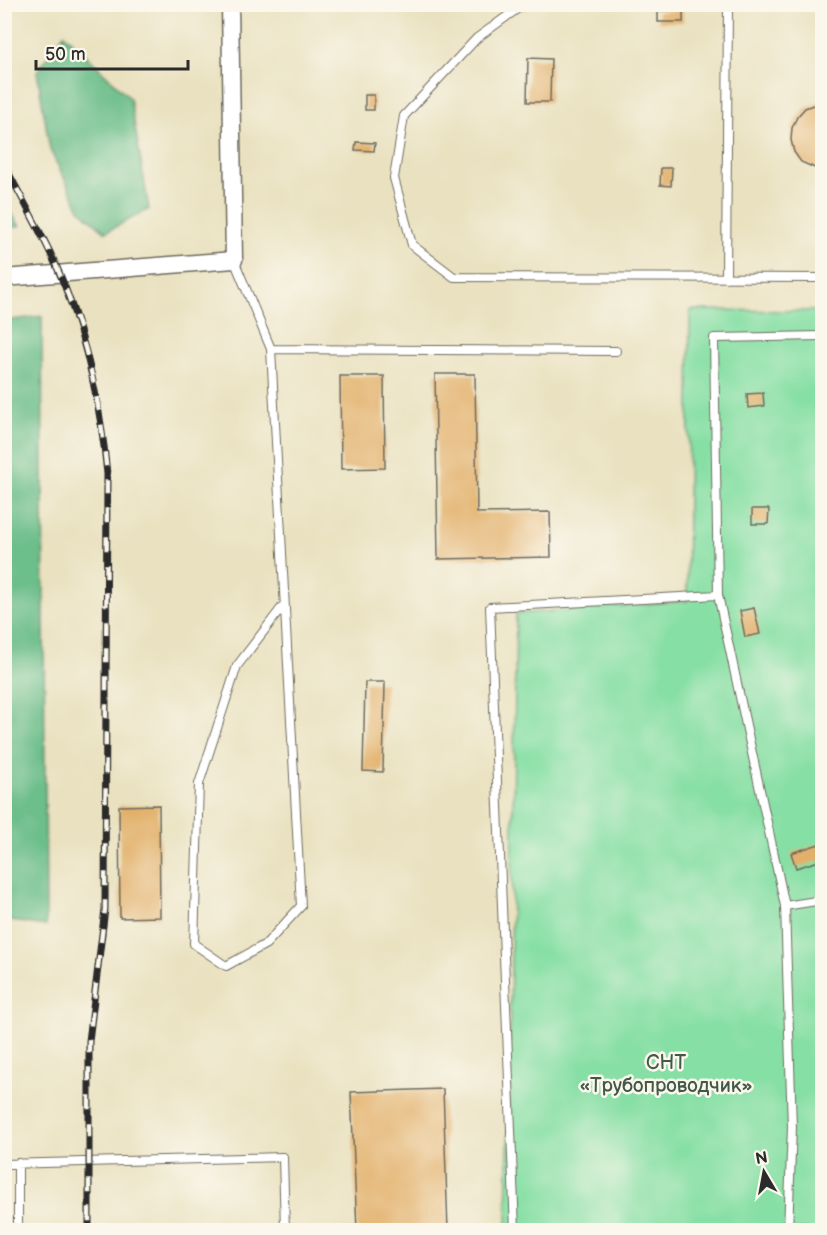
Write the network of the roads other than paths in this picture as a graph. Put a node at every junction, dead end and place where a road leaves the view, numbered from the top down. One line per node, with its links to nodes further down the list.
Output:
1 (230, 4): 4 (street)
2 (524, 4): 6 (lane)
3 (728, 4): 6 (lane)
4 (234, 260): 5 (street); 9 (lane)
5 (4, 278)
6 (726, 278): 7 (lane)
7 (822, 278)
8 (822, 336): 11 (lane)
9 (271, 349): 10 (lane); 12 (lane)
10 (616, 351)
11 (718, 595): 14 (lane); 19 (lane)
12 (283, 606): 12 (lane)
13 (822, 900): 14 (lane)
14 (785, 906): 20 (lane)
15 (18, 1163): 16 (lane); 17 (lane); 18 (lane)
16 (4, 1164)
17 (18, 1230)
18 (285, 1230)
19 (515, 1230)
20 (788, 1230)

